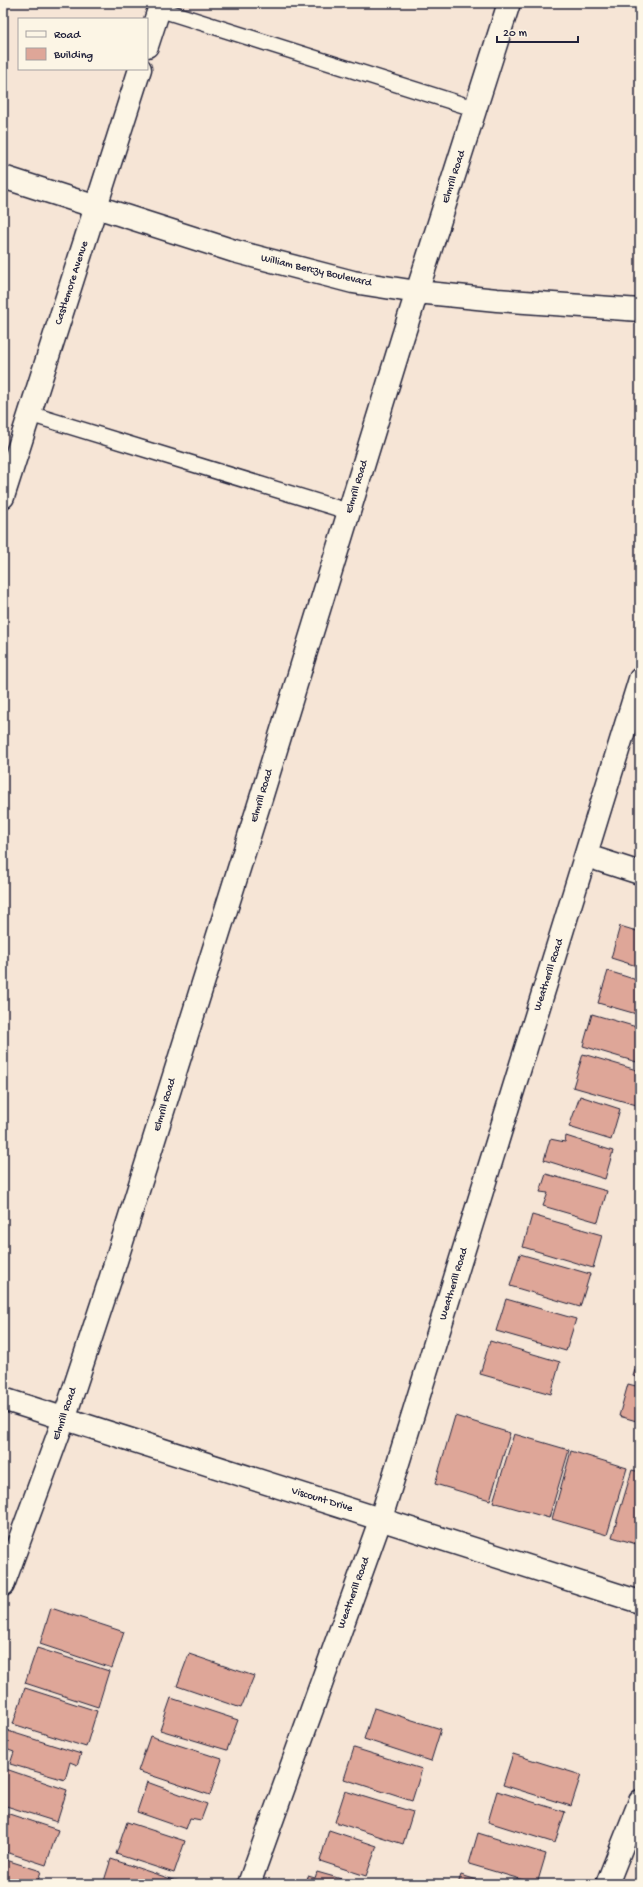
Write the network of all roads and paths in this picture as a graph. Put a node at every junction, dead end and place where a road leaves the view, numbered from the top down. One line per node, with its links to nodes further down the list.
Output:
1 (509, 3): 5 (street, Elmrill Road)
2 (160, 6): 3 (street); 5 (lane)
3 (148, 43)
4 (140, 70): 7 (street, Castlemore Avenue)
5 (476, 109): 8 (street, Elmrill Road)
6 (3, 177): 7 (street, William Berczy Boulevard)
7 (96, 206): 8 (street, William Berczy Boulevard); 10 (street, Castlemore Avenue)
8 (417, 292): 9 (street, William Berczy Boulevard); 12 (street, Elmrill Road)
9 (640, 310)
10 (30, 414): 11 (street, Castlemore Avenue); 12 (lane)
11 (3, 497)
12 (350, 512): 17 (street, Elmrill Road)
13 (640, 679): 14 (street, Weatherill Road)
14 (587, 856): 15 (street); 18 (street, Weatherill Road)
15 (640, 873)
16 (3, 1399): 17 (street, Viscount Drive)
17 (64, 1419): 18 (street, Viscount Drive); 19 (street, Elmrill Road)
18 (381, 1518): 20 (street, Viscount Drive); 22 (street, Weatherill Road)
19 (3, 1585)
20 (640, 1602)
21 (640, 1801): 23 (street)
22 (249, 1884)
23 (607, 1884)

